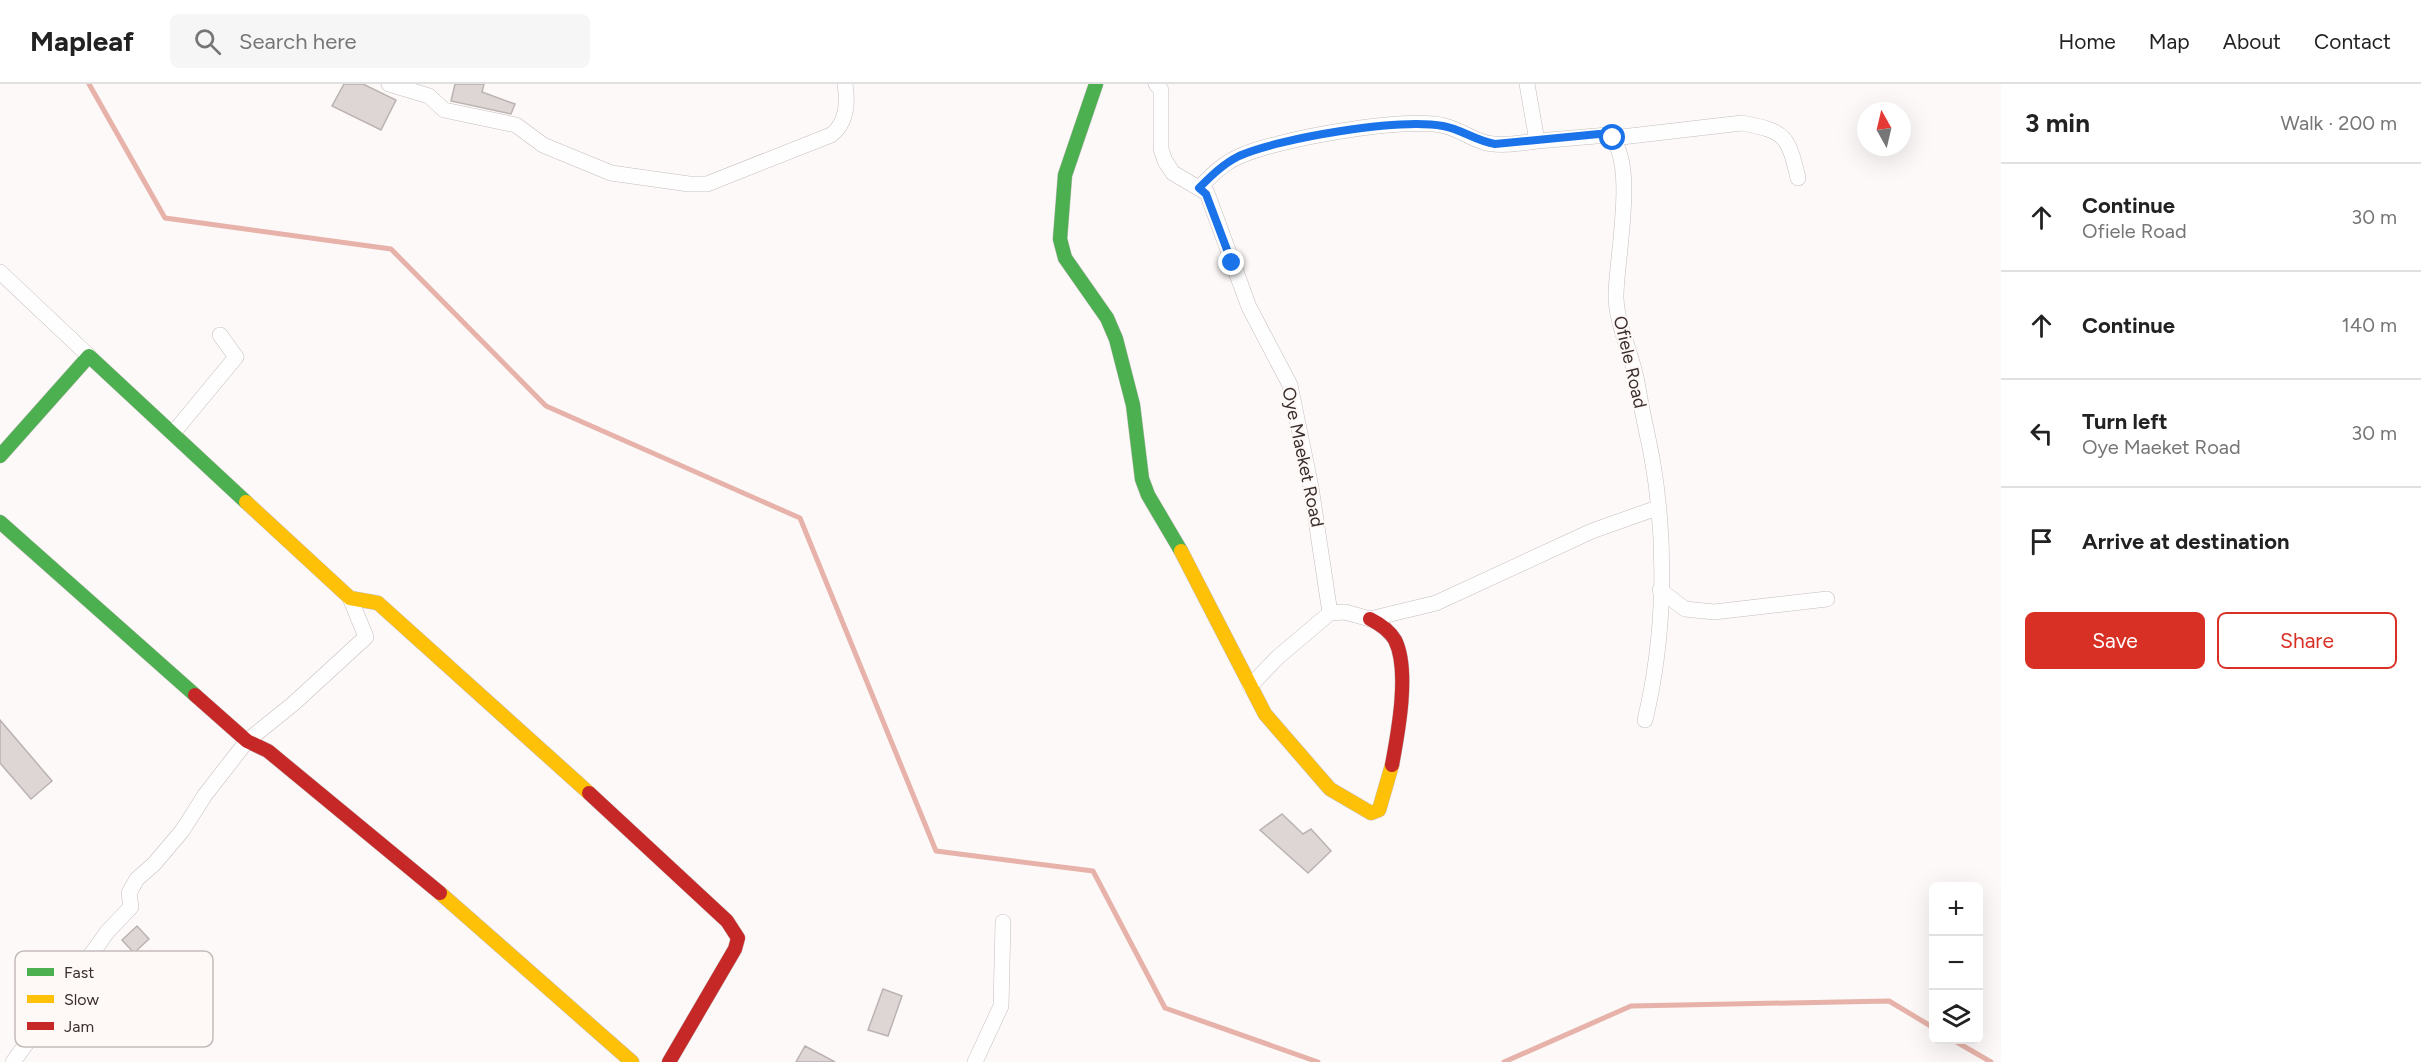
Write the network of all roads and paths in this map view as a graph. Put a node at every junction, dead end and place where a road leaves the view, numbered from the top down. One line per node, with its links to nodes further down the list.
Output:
1 (389, 84): 2 (street)
2 (845, 84)
3 (1096, 84): 22 (street)
4 (1156, 84): 9 (street, Oye Maeket Road)
5 (1527, 84): 7 (street)
6 (1613, 138): 7 (street); 8 (street); 15 (street, Ofiele Road)
7 (1537, 141): 9 (street)
8 (1798, 178)
9 (1199, 188): 20 (street, Oye Maeket Road)
10 (0, 272): 12 (street)
11 (220, 335): 13 (street)
12 (89, 356): 13 (street); 14 (street)
13 (174, 432): 18 (street)
14 (0, 456)
15 (1657, 508): 17 (street, Ofiele Road); 21 (street)
16 (0, 522): 24 (street)
17 (1660, 590): 19 (street); 23 (street, Ofiele Road)
18 (350, 598): 24 (street); 30 (street)
19 (1827, 599)
20 (1330, 613): 21 (street); 22 (street)
21 (1370, 619): 22 (street)
22 (1250, 686)
23 (1645, 720)
24 (247, 741): 26 (street); 29 (street)
25 (1003, 922): 31 (street)
26 (93, 951)
27 (24, 1047): 28 (street)
28 (13, 1062)
29 (632, 1062)
30 (669, 1062)
31 (975, 1062)

